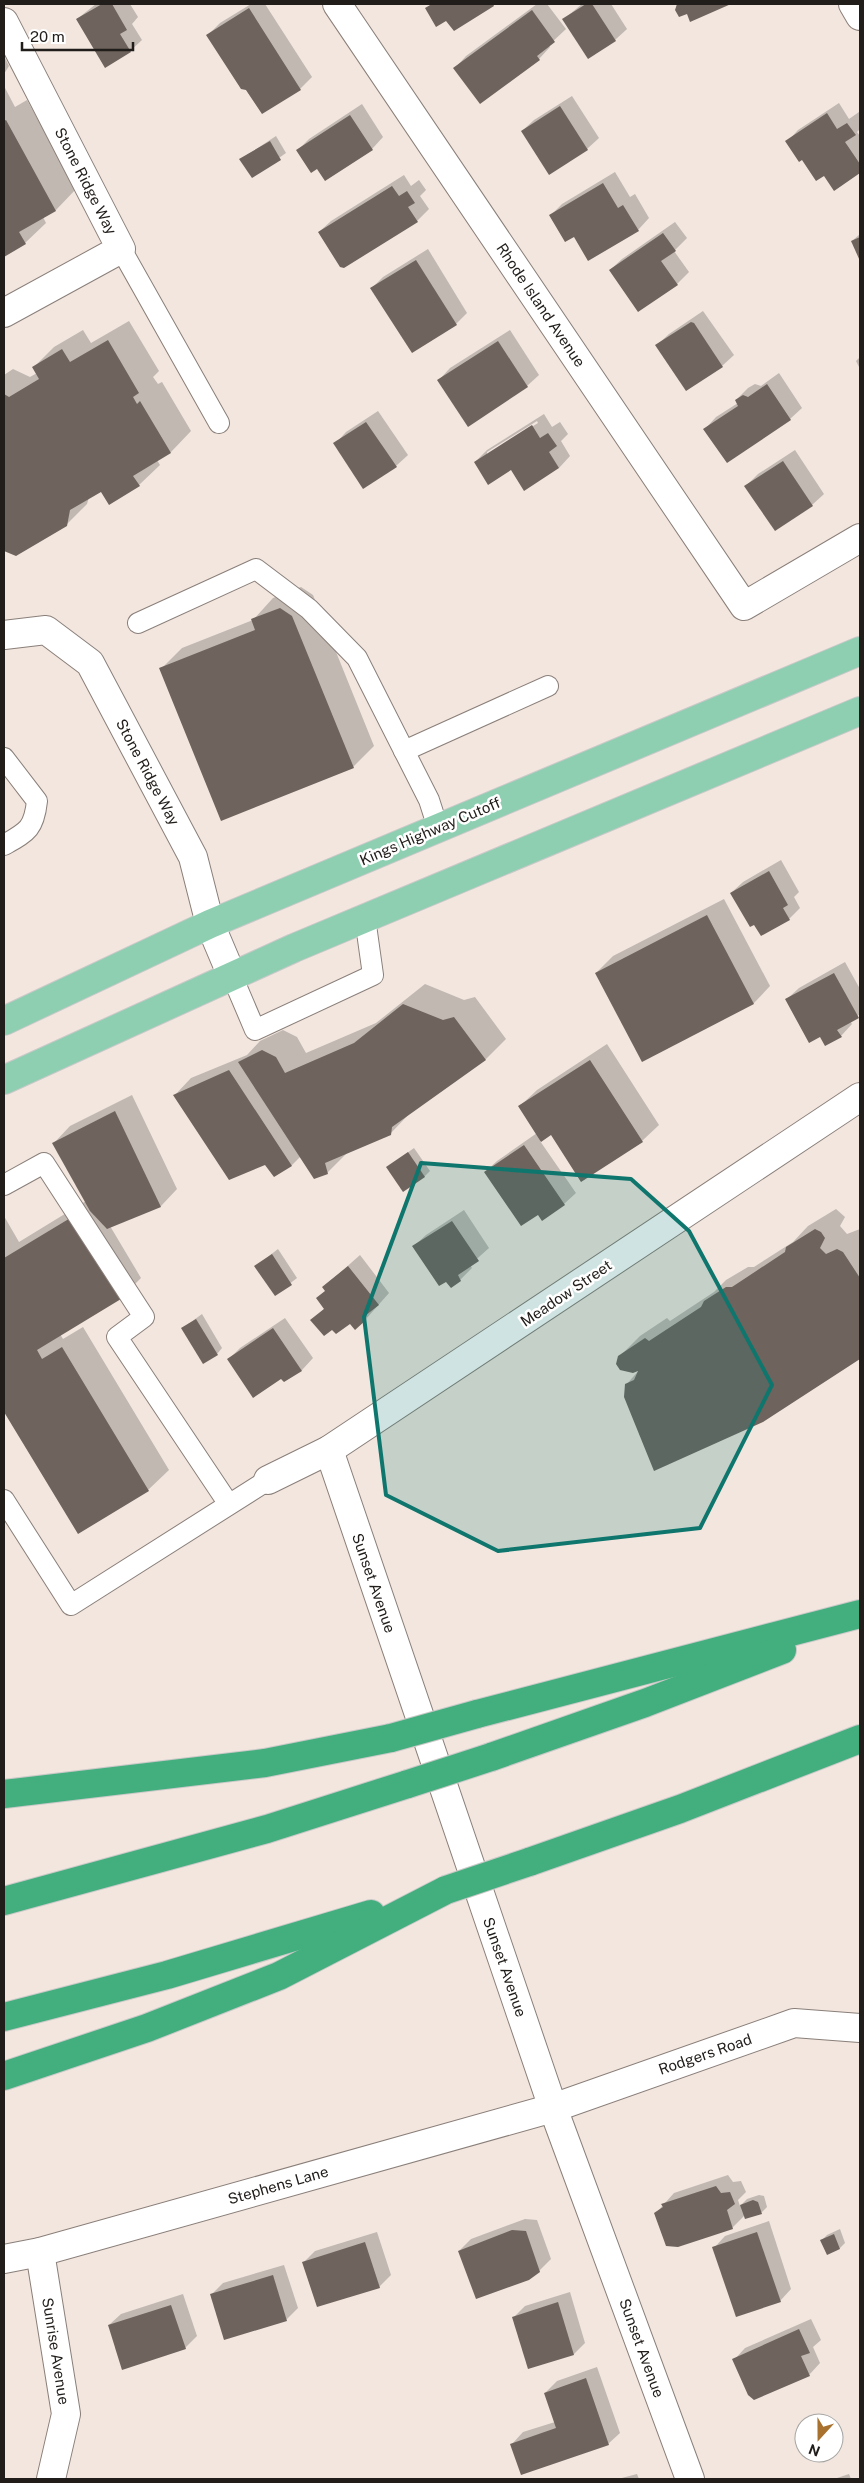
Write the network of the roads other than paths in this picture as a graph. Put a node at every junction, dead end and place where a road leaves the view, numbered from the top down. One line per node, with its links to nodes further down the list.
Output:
1 (337, 4): 8 (street, Rhode Island Avenue)
2 (852, 4): 3 (street)
3 (860, 16)
4 (4, 22): 5 (street, Stone Ridge Way)
5 (121, 248): 6 (street, Stone Ridge Way); 7 (lane)
6 (4, 313)
7 (219, 423)
8 (860, 538)
9 (138, 623): 14 (lane)
10 (4, 635): 19 (street, Stone Ridge Way)
11 (860, 651): 16 (main road, Kings Highway Cutoff)
12 (548, 686): 14 (lane)
13 (860, 711): 18 (main road)
14 (404, 751): 16 (lane)
15 (4, 758): 17 (lane)
16 (438, 828): 19 (main road, Kings Highway Cutoff)
17 (4, 845)
18 (365, 918): 20 (main road); 20 (lane)
19 (210, 924): 20 (street, Stone Ridge Way); 21 (main road, Kings Highway Cutoff)
20 (232, 976): 22 (main road)
21 (4, 1021)
22 (4, 1080)
23 (860, 1097): 25 (street, Meadow Street)
24 (4, 1185): 28 (lane)
25 (329, 1450): 26 (street, Meadow Street); 38 (street, Sunset Avenue)
26 (268, 1480): 28 (lane)
27 (4, 1500): 28 (lane)
28 (228, 1503)
29 (860, 1614): 32 (highway, bridge)
30 (860, 1618): 34 (highway, bridge)
31 (860, 1739): 33 (highway, bridge)
32 (4, 1794)
33 (446, 1890): 35 (highway); 37 (highway)
34 (4, 1901)
35 (4, 2018)
36 (860, 2028): 38 (street, Rodgers Road)
37 (4, 2076)
38 (552, 2108): 39 (street, Stephens Lane); 42 (street, Sunset Avenue)
39 (40, 2252): 40 (street, Stephens Lane); 41 (street, Sunrise Avenue)
40 (4, 2259)
41 (52, 2479)
42 (690, 2479)

